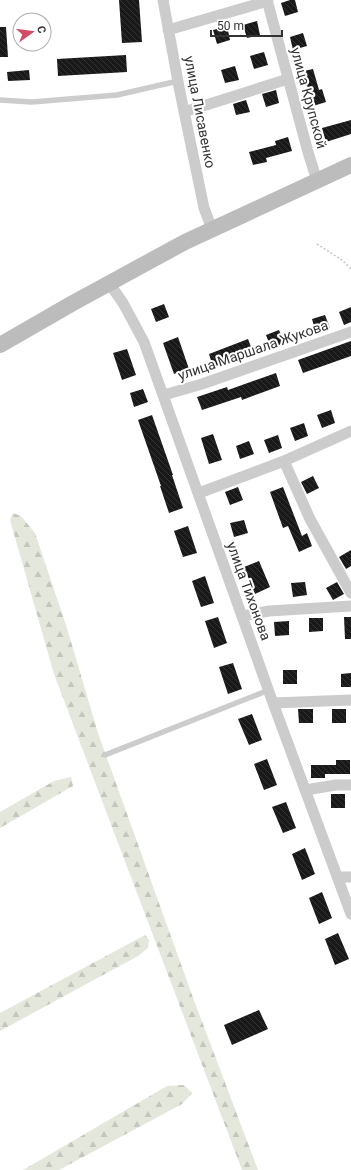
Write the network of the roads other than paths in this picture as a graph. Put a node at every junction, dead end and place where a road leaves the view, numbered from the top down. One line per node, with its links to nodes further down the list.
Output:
1 (163, 0): 3 (street, улица Лисавенко)
2 (268, 1): 3 (street); 4 (street, улица Крупской)
3 (168, 30): 5 (street, улица Лисавенко)
4 (288, 79): 7 (street); 9 (street, улица Крупской)
5 (178, 81): 6 (lane); 7 (street, улица Лисавенко)
6 (0, 100)
7 (184, 112): 10 (street, улица Лисавенко)
8 (351, 165): 9 (main road)
9 (317, 180): 10 (main road)
10 (212, 229): 11 (main road)
11 (109, 283): 13 (main road); 14 (street, улица Тихонова)
12 (351, 332): 14 (street, улица Маршала Жукова)
13 (0, 346)
14 (164, 395): 17 (street, улица Тихонова)
15 (351, 431): 16 (street)
16 (284, 462): 17 (street); 18 (street)
17 (199, 494): 20 (street, улица Тихонова)
18 (351, 593)
19 (351, 606): 20 (street)
20 (242, 616): 21 (street, улица Тихонова)
21 (269, 690): 23 (street, улица Тихонова); 24 (lane)
22 (351, 700): 23 (street)
23 (273, 703): 26 (street, улица Тихонова)
24 (105, 755)
25 (351, 785): 26 (street)
26 (305, 790): 27 (street, улица Тихонова)
27 (337, 877): 28 (street); 29 (street, улица Тихонова)
28 (351, 877)
29 (351, 914)

